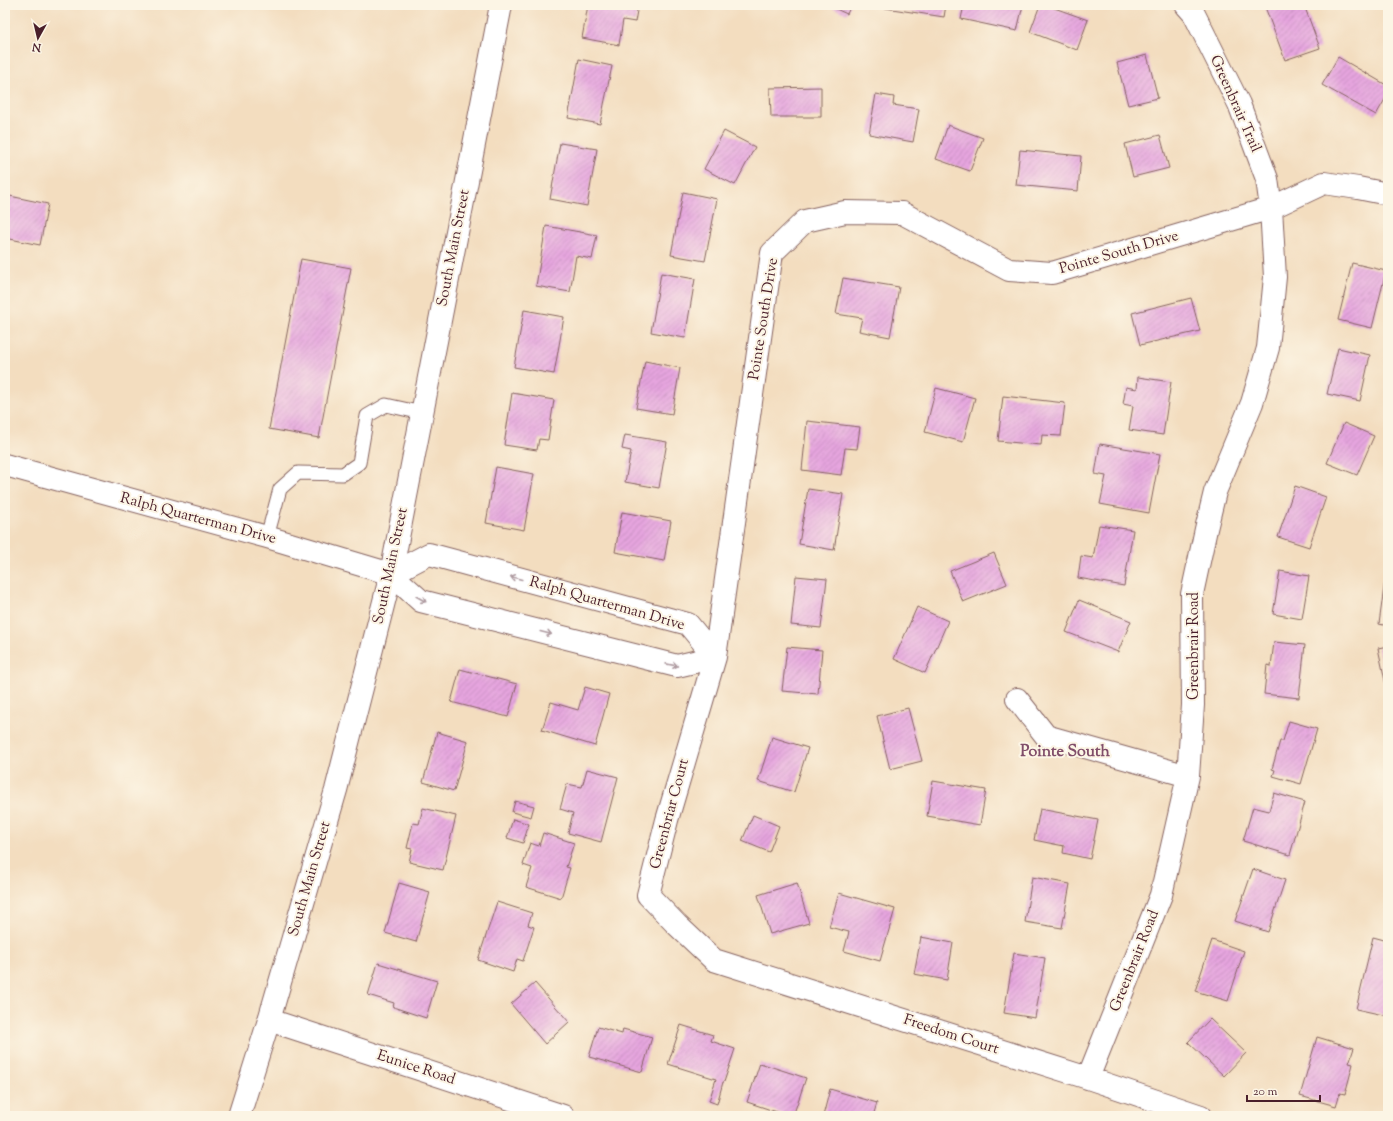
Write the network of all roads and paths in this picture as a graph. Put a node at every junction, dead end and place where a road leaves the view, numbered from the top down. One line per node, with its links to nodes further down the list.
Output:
1 (501, 5): 5 (street, South Main Street)
2 (1186, 5): 4 (street, Greenbrair Trail)
3 (1388, 194): 4 (street, Pointe South Drive)
4 (1271, 208): 9 (street, Pointe South Drive); 11 (street, Greenbrair Road)
5 (422, 413): 7 (lane); 8 (street, South Main Street)
6 (5, 465): 7 (street, Ralph Quarterman Drive)
7 (267, 537): 8 (street, Ralph Quarterman Drive)
8 (391, 574): 9 (street, Ralph Quarterman Drive, one-way to 9); 9 (street, Ralph Quarterman Drive, one-way to 8); 13 (street, South Main Street)
9 (715, 657): 12 (street, Greenbriar Court)
10 (1017, 699): 11 (street)
11 (1188, 776): 14 (street, Greenbrair Road)
12 (704, 950): 14 (street, Freedom Court)
13 (269, 1020): 15 (street, South Main Street); 16 (street, Eunice Road)
14 (1088, 1078): 17 (street, Freedom Court)
15 (239, 1116)
16 (563, 1116)
17 (1201, 1116)

